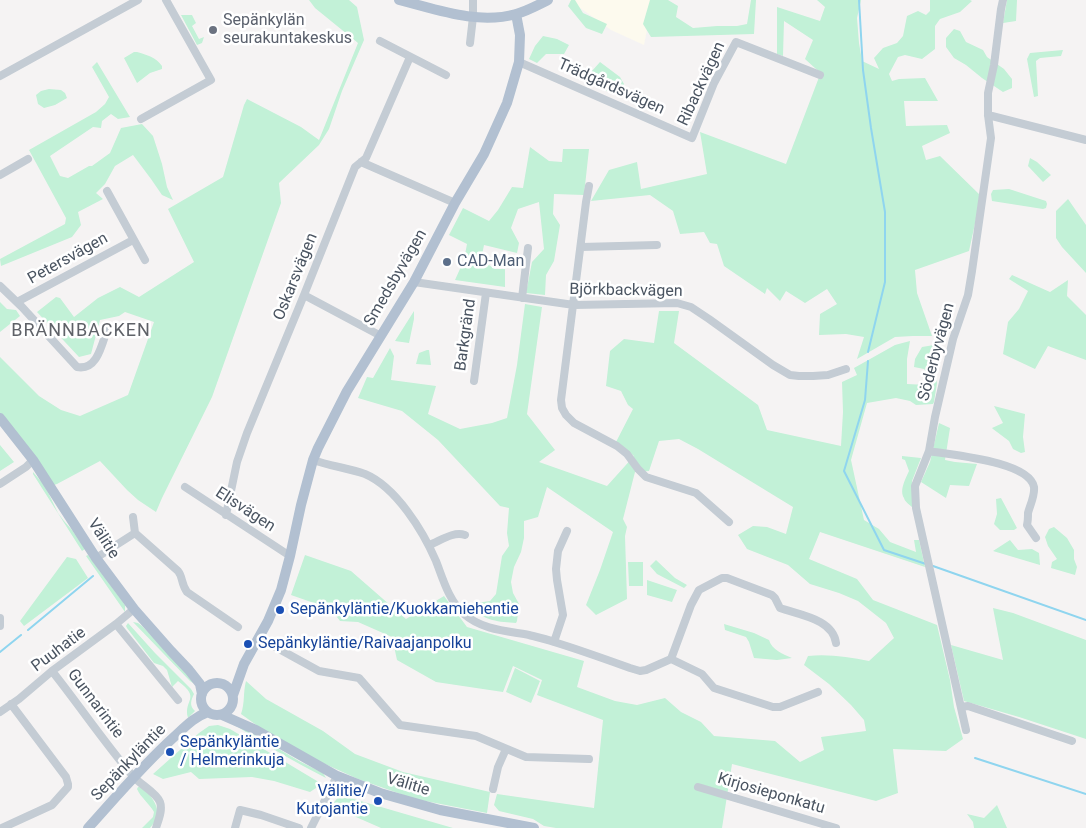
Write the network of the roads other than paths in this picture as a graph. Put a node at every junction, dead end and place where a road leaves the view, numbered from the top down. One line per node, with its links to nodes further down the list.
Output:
1 (138, 0): 15 (street)
2 (166, 0): 17 (street)
3 (399, 0): 8 (main road)
4 (473, 0): 8 (street)
5 (548, 0): 7 (main road)
6 (1004, 0): 16 (street, Söderbyvägen)
7 (516, 14): 8 (main road); 12 (main road, Smedsbyvägen)
8 (473, 17): 10 (street)
9 (380, 41): 11 (street)
10 (470, 43)
11 (410, 57): 13 (street); 21 (street, Oskarsvägen)
12 (519, 62): 18 (street, Trädgårdsvägen); 25 (main road, Smedsbyvägen)
13 (446, 75)
14 (820, 75): 18 (street, Ribackvägen)
15 (0, 76)
16 (988, 115): 19 (street); 43 (street, Söderbyvägen)
17 (141, 119)
18 (692, 138)
19 (1086, 140)
20 (28, 159): 22 (street)
21 (361, 162): 25 (street); 34 (street, Oskarsvägen)
22 (0, 175)
23 (589, 186): 28 (street)
24 (107, 191): 26 (street, Petersvägen)
25 (456, 203): 31 (main road, Smedsbyvägen)
26 (133, 240): 30 (street, Petersvägen); 36 (street, Petersvägen)
27 (657, 246): 28 (street)
28 (581, 247): 37 (street)
29 (528, 248): 35 (street)
30 (145, 260)
31 (414, 282): 33 (street, Björkbackvägen); 39 (main road, Smedsbyvägen)
32 (0, 286): 36 (street)
33 (486, 293): 35 (street, Björkbackvägen); 41 (street, Barkgränd)
34 (304, 295): 39 (street); 48 (street, Oskarsvägen)
35 (522, 298): 37 (street, Björkbackvägen)
36 (17, 302): 38 (street)
37 (574, 305): 40 (street, Björkbackvägen); 50 (street)
38 (108, 327)
39 (381, 336): 45 (main road, Smedsbyvägen)
40 (846, 369)
41 (474, 382)
42 (0, 418): 44 (main road, Välitie)
43 (928, 451): 54 (street); 76 (street, Söderbyvägen)
44 (34, 460): 46 (street); 57 (main road, Välitie)
45 (313, 460): 55 (street); 56 (main road, Smedsbyvägen)
46 (0, 484)
47 (185, 487): 48 (street, Elisvägen)
48 (226, 515): 56 (street, Elisvägen)
49 (133, 517): 52 (street)
50 (729, 522)
51 (567, 531): 64 (street)
52 (135, 533): 57 (street); 62 (street)
53 (465, 535): 55 (street)
54 (1036, 538)
55 (429, 545): 64 (street)
56 (290, 556): 63 (main road, Smedsbyvägen)
57 (96, 558): 58 (main road, Välitie)
58 (134, 610): 60 (street, Puuhatie); 68 (main road, Välitie)
59 (0, 618): 61 (street)
60 (116, 624): 69 (street, Puuhatie); 74 (street)
61 (0, 626)
62 (238, 627)
63 (259, 638): 67 (main road); 84 (street)
64 (554, 642): 66 (street)
65 (836, 644): 66 (street)
66 (671, 659): 71 (street)
67 (244, 664): 70 (main road); 73 (main road)
68 (189, 670): 70 (main road, Välitie); 72 (main road, Välitie)
69 (52, 671): 75 (street, Puuhatie); 87 (street, Gunnarintie)
70 (216, 683): 72 (main road); 73 (main road)
71 (818, 692)
72 (202, 697): 78 (main road); 80 (main road, Sepänkyläntie)
73 (233, 699): 79 (main road); 81 (main road, Välitie)
74 (178, 700)
75 (11, 704): 77 (street, Puuhatie); 90 (street)
76 (961, 707): 82 (street, Söderbyvägen); 83 (street)
77 (0, 712)
78 (208, 712): 79 (main road); 80 (main road, Sepänkyläntie)
79 (222, 714): 81 (main road, Välitie)
80 (192, 720): 87 (main road, Sepänkyläntie)
81 (256, 730): 86 (main road, Välitie)
82 (966, 730)
83 (1072, 741)
84 (506, 749): 85 (street); 89 (street)
85 (589, 758)
86 (337, 776): 95 (street); 96 (main road, Välitie)
87 (134, 777): 91 (main road, Sepänkyläntie); 92 (street, Gunnarintie)
88 (698, 787): 97 (street, Kirjosieponkatu)
89 (493, 790)
90 (1, 828)
91 (88, 828)
92 (156, 828)
93 (235, 828): 94 (street)
94 (299, 828)
95 (311, 828)
96 (534, 828)
97 (836, 828)

